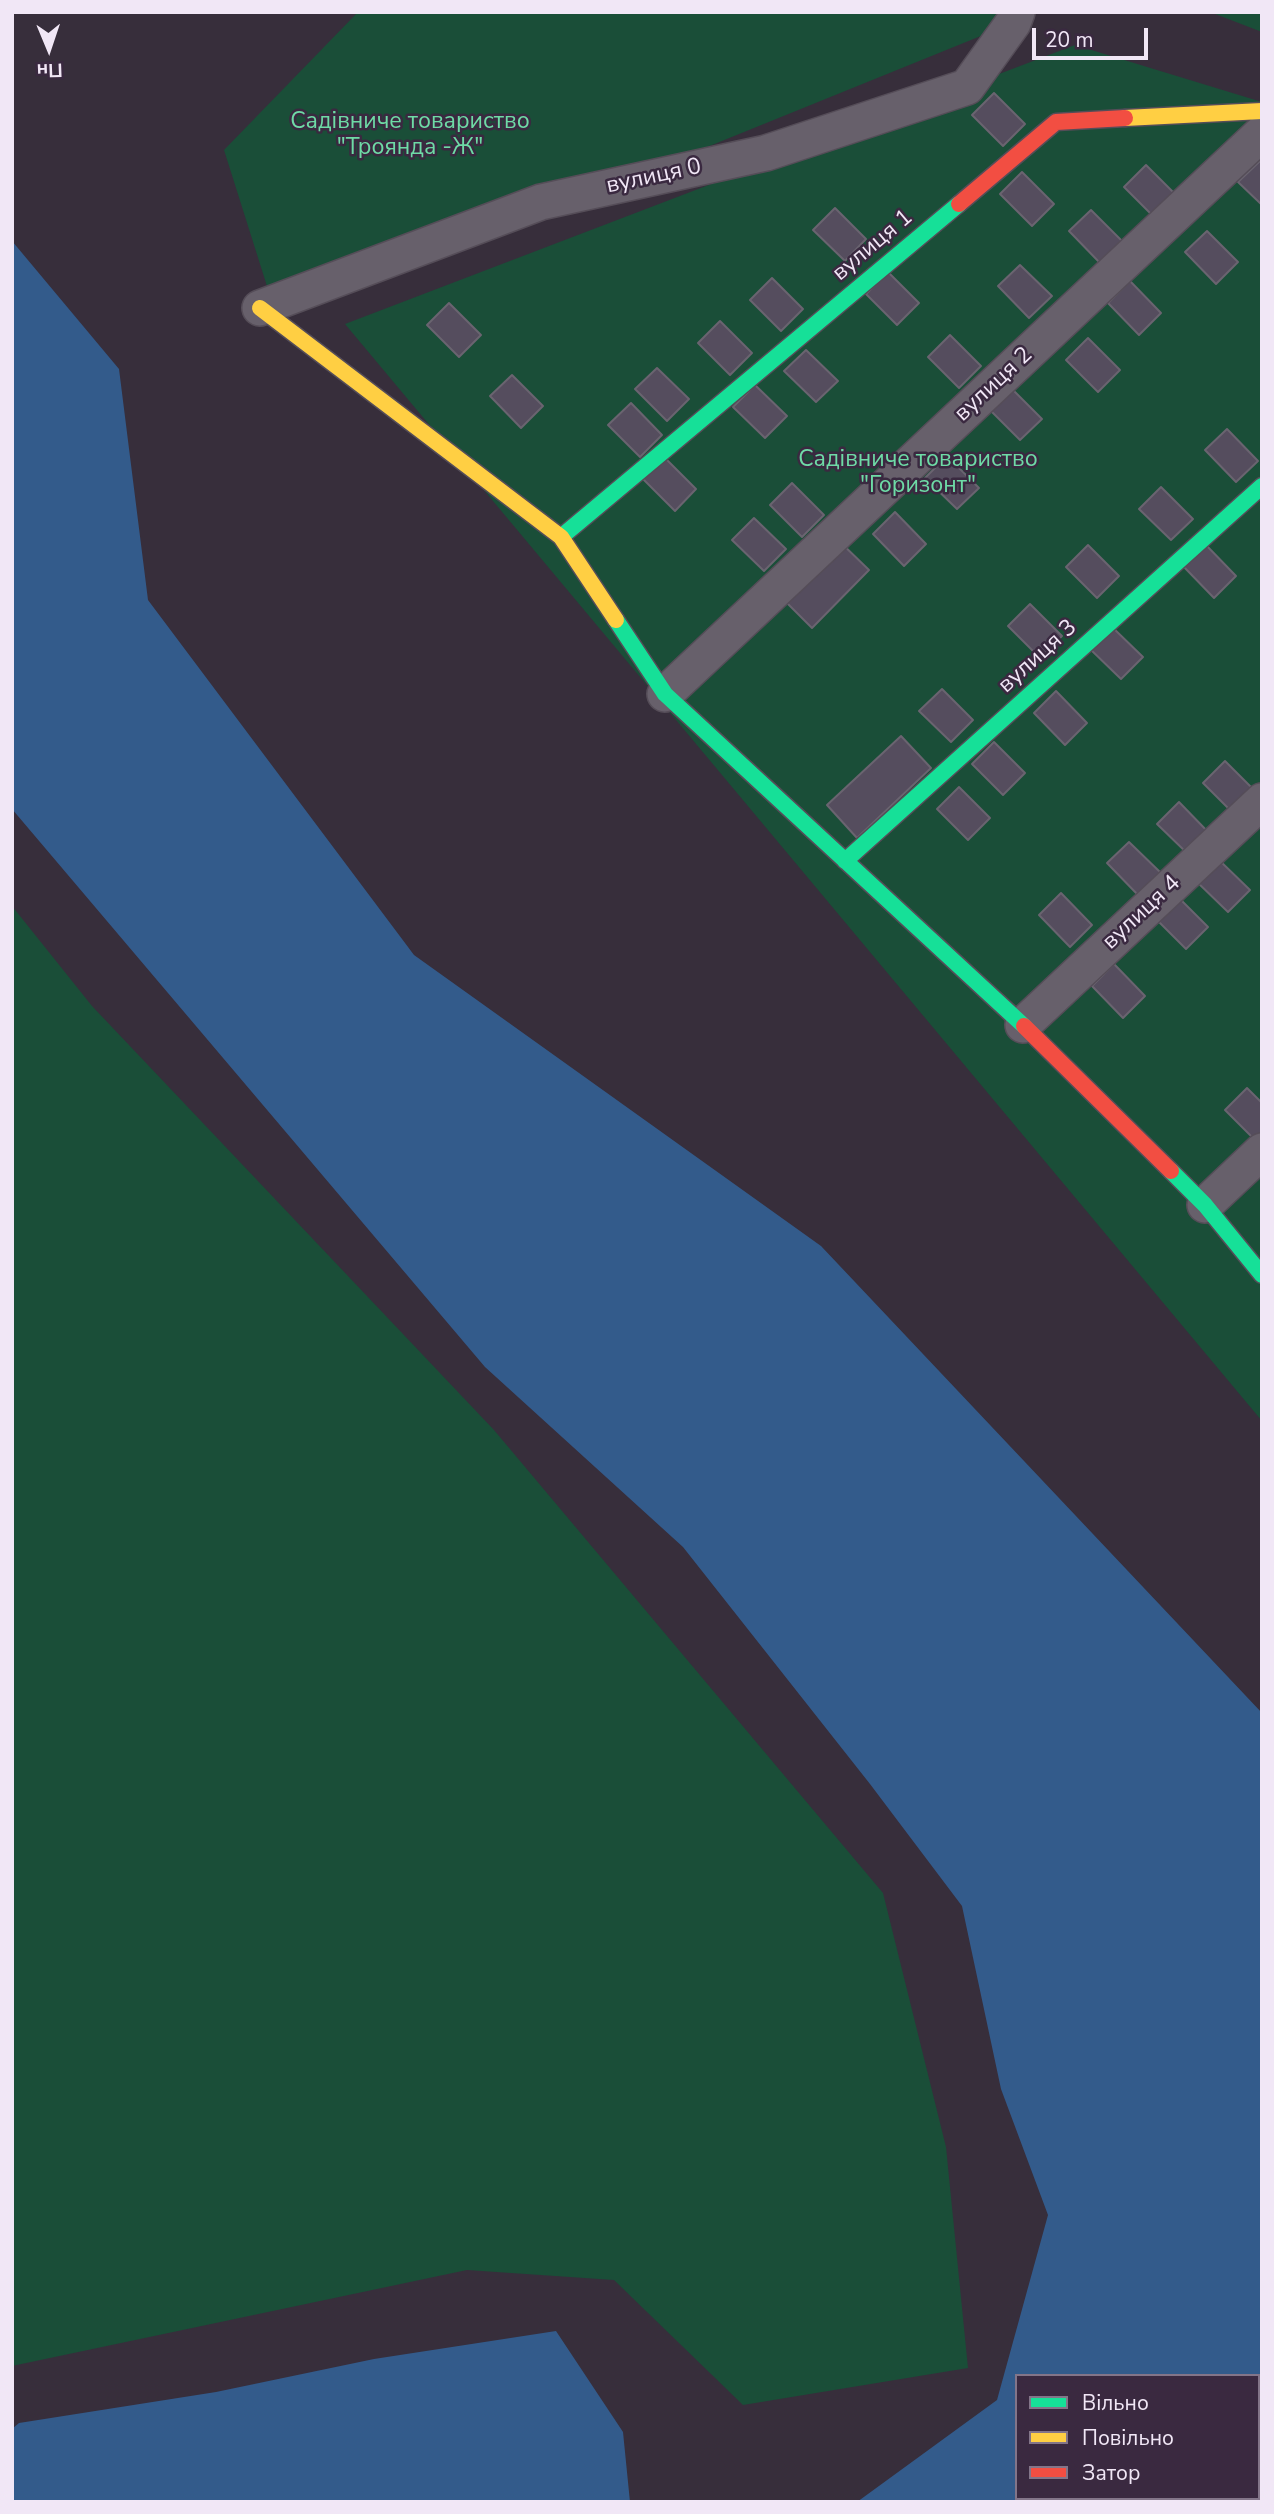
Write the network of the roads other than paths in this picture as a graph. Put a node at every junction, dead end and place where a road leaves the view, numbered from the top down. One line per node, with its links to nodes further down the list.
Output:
1 (1017, 12): 4 (street, вулиця 0)
2 (1262, 111): 6 (street, вулиця 1)
3 (1262, 133): 7 (street, вулиця 2)
4 (260, 308): 6 (street)
5 (1262, 486): 9 (street, вулиця 3)
6 (561, 537): 7 (street)
7 (665, 694): 9 (street)
8 (1262, 801): 10 (street, вулиця 4)
9 (845, 861): 10 (street)
10 (1023, 1025): 12 (street)
11 (1262, 1151): 12 (street)
12 (1205, 1205): 13 (street)
13 (1262, 1275)

